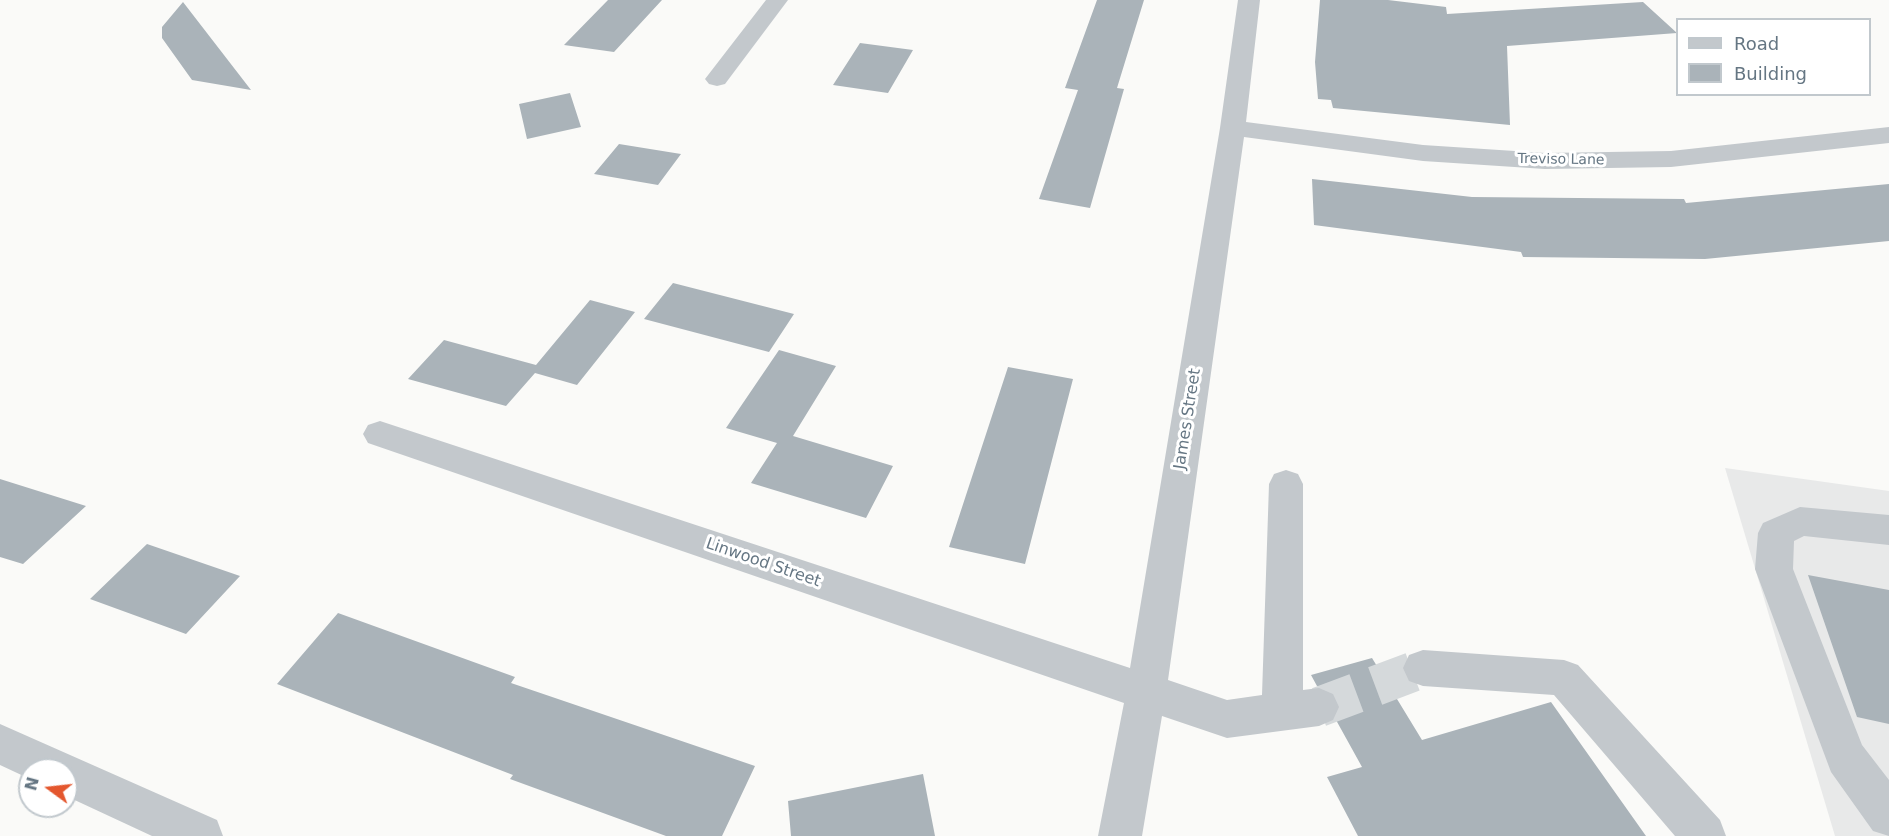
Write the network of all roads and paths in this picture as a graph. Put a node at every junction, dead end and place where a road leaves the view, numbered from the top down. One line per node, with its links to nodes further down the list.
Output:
1 (777, 0): 3 (street)
2 (1249, 0): 4 (street, James Street)
3 (717, 79)
4 (1233, 128): 5 (street, Treviso Lane); 10 (street, James Street)
5 (1889, 135)
6 (380, 434): 10 (street, Linwood Street)
7 (1286, 484): 10 (street, Linwood Street)
8 (1889, 530): 14 (street)
9 (1423, 668): 17 (street)
10 (1146, 693): 16 (street, James Street)
11 (0, 744): 12 (street)
12 (31, 758)
13 (78, 780): 15 (street)
14 (1889, 816)
15 (201, 836)
16 (1120, 836)
17 (1704, 836)

